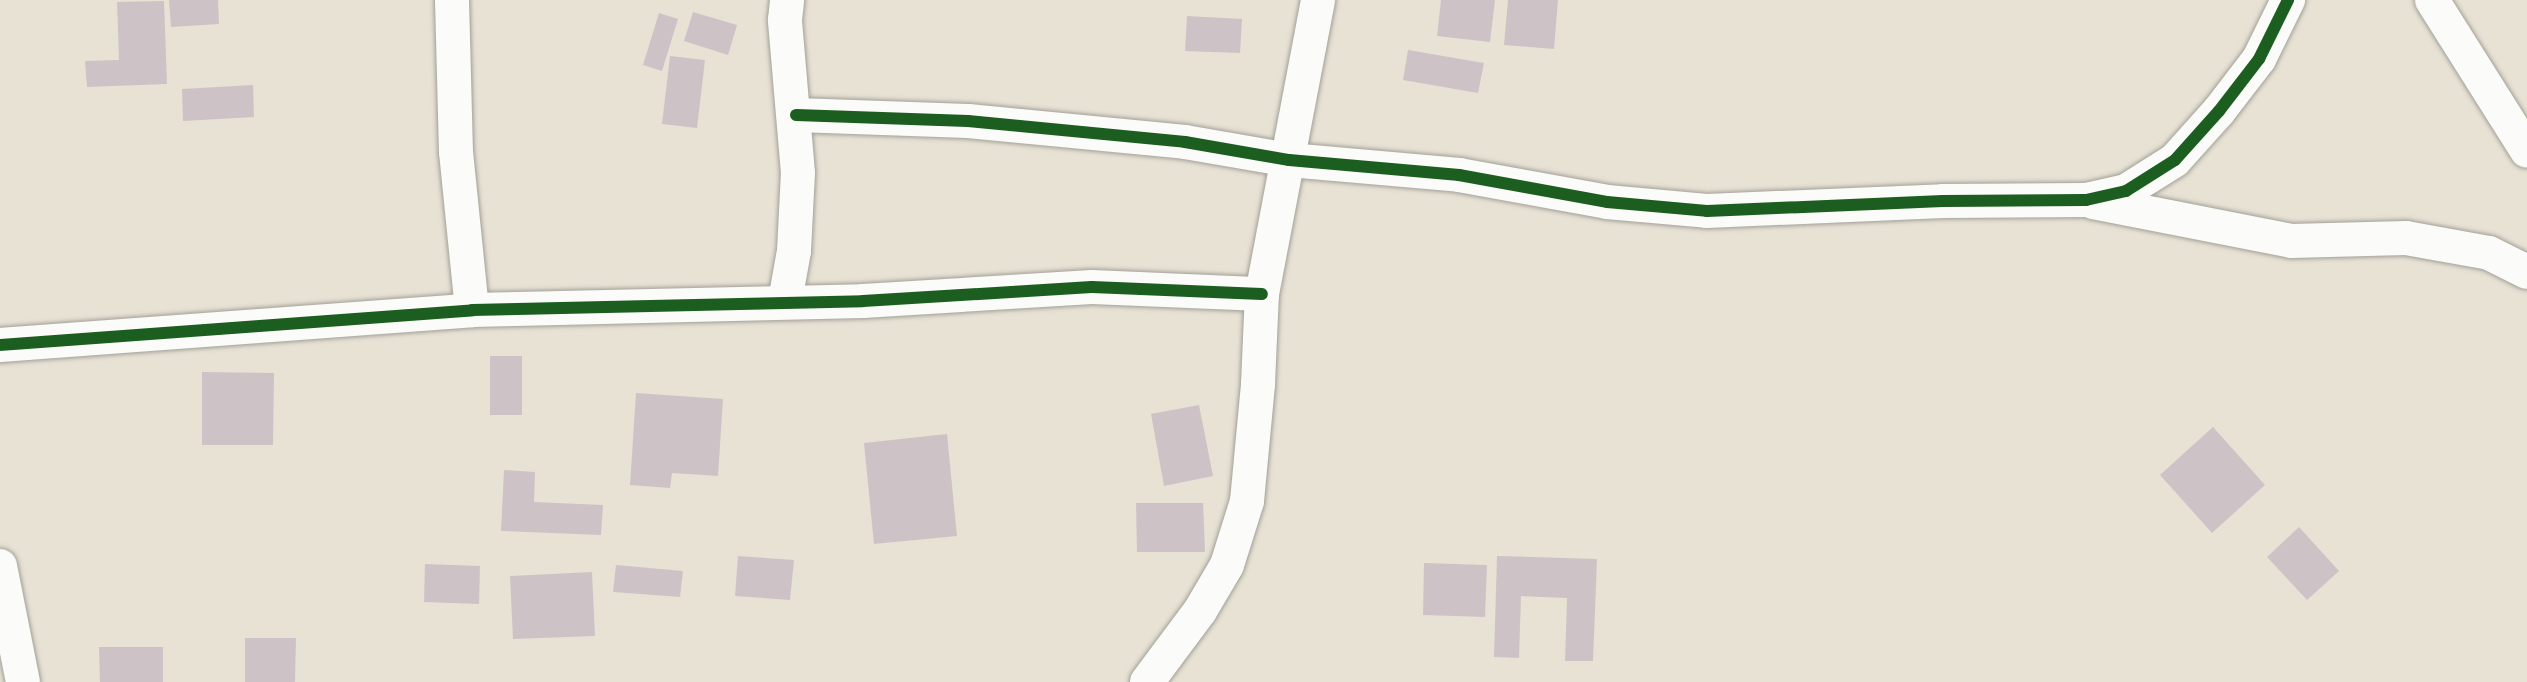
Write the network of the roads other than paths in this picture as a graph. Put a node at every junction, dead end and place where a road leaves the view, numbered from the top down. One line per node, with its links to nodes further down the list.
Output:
1 (452, 0): 13 (street)
2 (787, 0): 6 (street)
3 (1318, 0): 8 (street)
4 (2288, 0): 9 (street)
5 (2432, 0): 7 (street)
6 (796, 115): 8 (street); 12 (street)
7 (2527, 151)
8 (1289, 160): 9 (street); 11 (street)
9 (2086, 200): 10 (street)
10 (2527, 272)
11 (1262, 294): 12 (street); 17 (street)
12 (785, 301): 13 (street)
13 (472, 310): 14 (street)
14 (0, 345)
15 (0, 566): 16 (street)
16 (23, 682)
17 (1147, 682)

